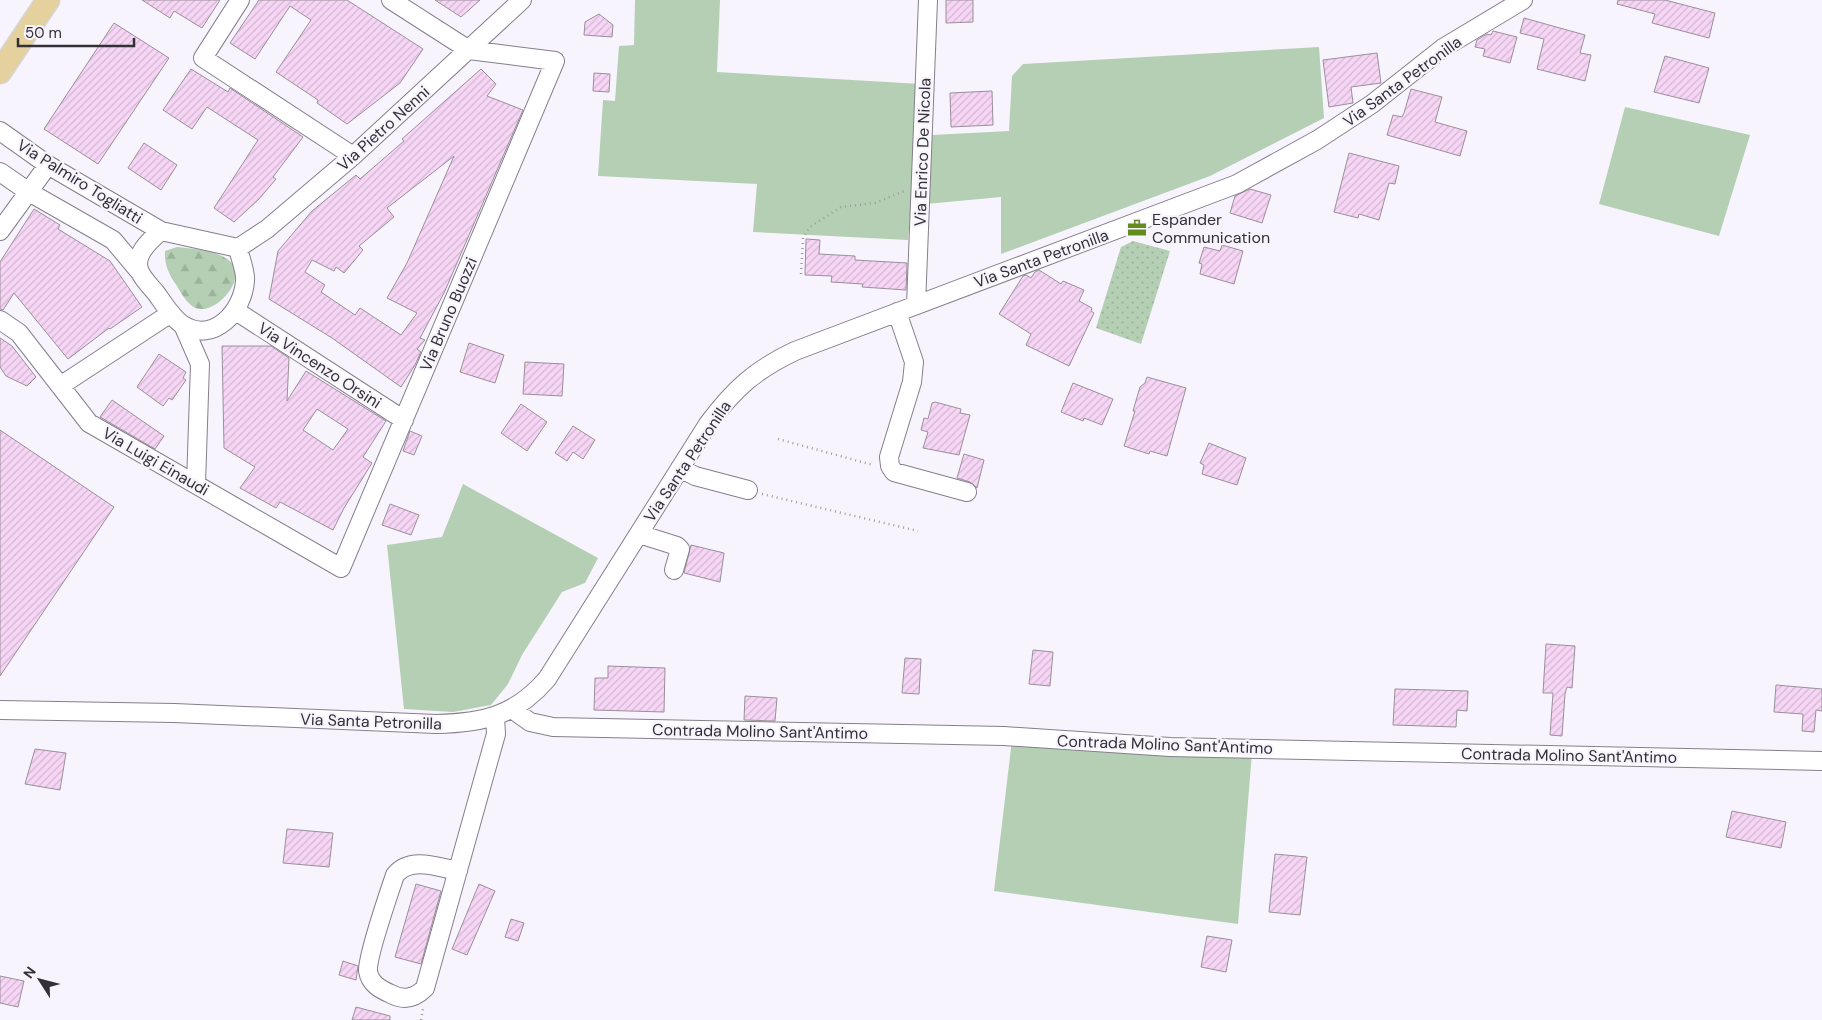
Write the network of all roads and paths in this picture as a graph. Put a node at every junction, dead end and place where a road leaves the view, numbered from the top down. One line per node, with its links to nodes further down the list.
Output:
1 (240, 0): 10 (street)
2 (391, 0): 7 (street)
3 (522, 0): 7 (street, Via Pietro Nenni)
4 (928, 0): 13 (street, Via Enrico De Nicola)
5 (1523, 0): 20 (street, Via Santa Petronilla)
6 (45, 1): 8 (main road)
7 (469, 50): 10 (street, Via Pietro Nenni); 26 (street, Via Bruno Buozzi)
8 (0, 72)
9 (0, 131): 11 (street, Via Palmiro Togliatti)
10 (353, 156): 17 (street, Via Pietro Nenni)
11 (48, 165): 14 (street); 16 (street, Via Palmiro Togliatti)
12 (0, 172): 14 (street, Via Palmiro Togliatti)
13 (921, 178): 19 (path); 20 (street, Via Enrico De Nicola)
14 (29, 192): 15 (street); 18 (street, Via Palmiro Togliatti)
15 (0, 231)
16 (161, 231): 17 (street); 18 (street)
17 (238, 248): 21 (street)
18 (139, 271): 23 (street)
19 (801, 274)
20 (916, 305): 22 (street, Via Santa Petronilla)
21 (236, 311): 23 (street); 26 (street, Via Vincenzo Orsini)
22 (897, 312): 28 (street); 29 (street, Via Santa Petronilla)
23 (177, 319): 25 (street); 30 (street)
24 (0, 320): 25 (street, Via Luigi Einaudi)
25 (60, 386): 30 (street, Via Luigi Einaudi)
26 (404, 420): 35 (street, Via Bruno Buozzi)
27 (778, 439): 28 (path)
28 (890, 466): 32 (street)
29 (680, 468): 31 (street); 34 (street, Via Santa Petronilla)
30 (196, 484): 35 (street, Via Luigi Einaudi)
31 (748, 490): 33 (path)
32 (967, 492)
33 (918, 531)
34 (639, 534): 36 (street); 37 (street, Via Santa Petronilla)
35 (341, 568)
36 (674, 570)
37 (512, 709): 39 (street, Via Santa Petronilla); 40 (street, Contrada Molino Sant'Antimo)
38 (0, 710): 39 (street, Via Santa Petronilla)
39 (495, 717): 41 (street)
40 (1822, 761)
41 (458, 871): 41 (street)

